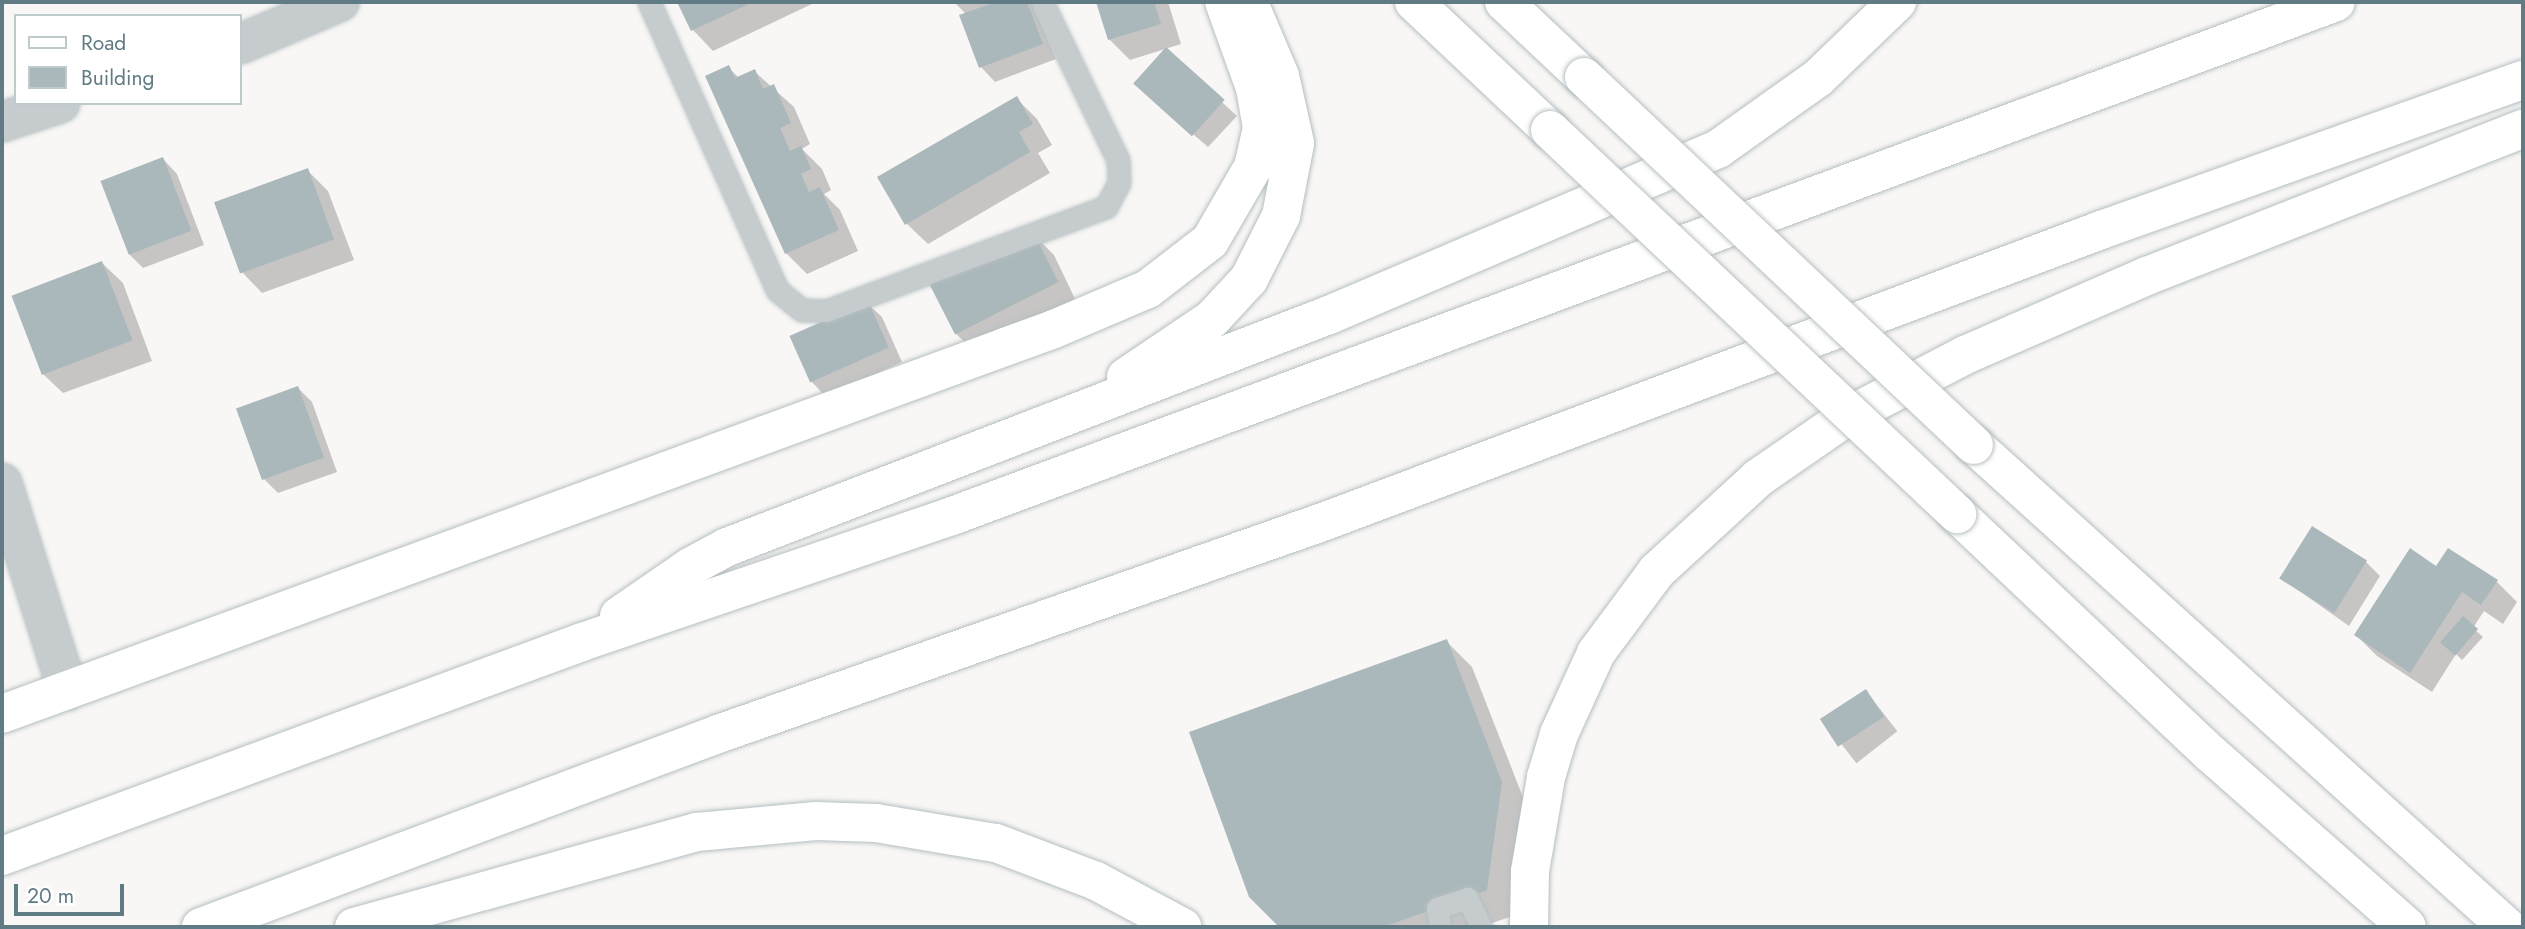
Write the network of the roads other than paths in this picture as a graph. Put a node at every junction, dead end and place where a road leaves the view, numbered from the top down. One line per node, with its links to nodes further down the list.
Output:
1 (338, 2): 10 (street)
2 (649, 2): 3 (lane)
3 (1042, 2)
4 (1224, 2): 18 (main road)
5 (1241, 2): 15 (main road)
6 (1414, 2): 21 (main road, bridge)
7 (1504, 2): 28 (main road, bridge)
8 (1897, 2): 15 (main road)
9 (2336, 2): 17 (main road)
10 (242, 43)
11 (2523, 80): 22 (main road)
12 (54, 105): 13 (street)
13 (2, 122)
14 (2523, 129): 27 (main road)
15 (1063, 421): 17 (main road)
16 (2, 483): 18 (street)
17 (582, 642): 20 (main road)
18 (68, 691): 19 (main road)
19 (2, 714)
20 (2, 856)
21 (2401, 924)
22 (201, 927)
23 (354, 927): 24 (main road)
24 (1182, 927)
25 (1440, 927): 26 (lane)
26 (1481, 927)
27 (1529, 927)
28 (2507, 927)

